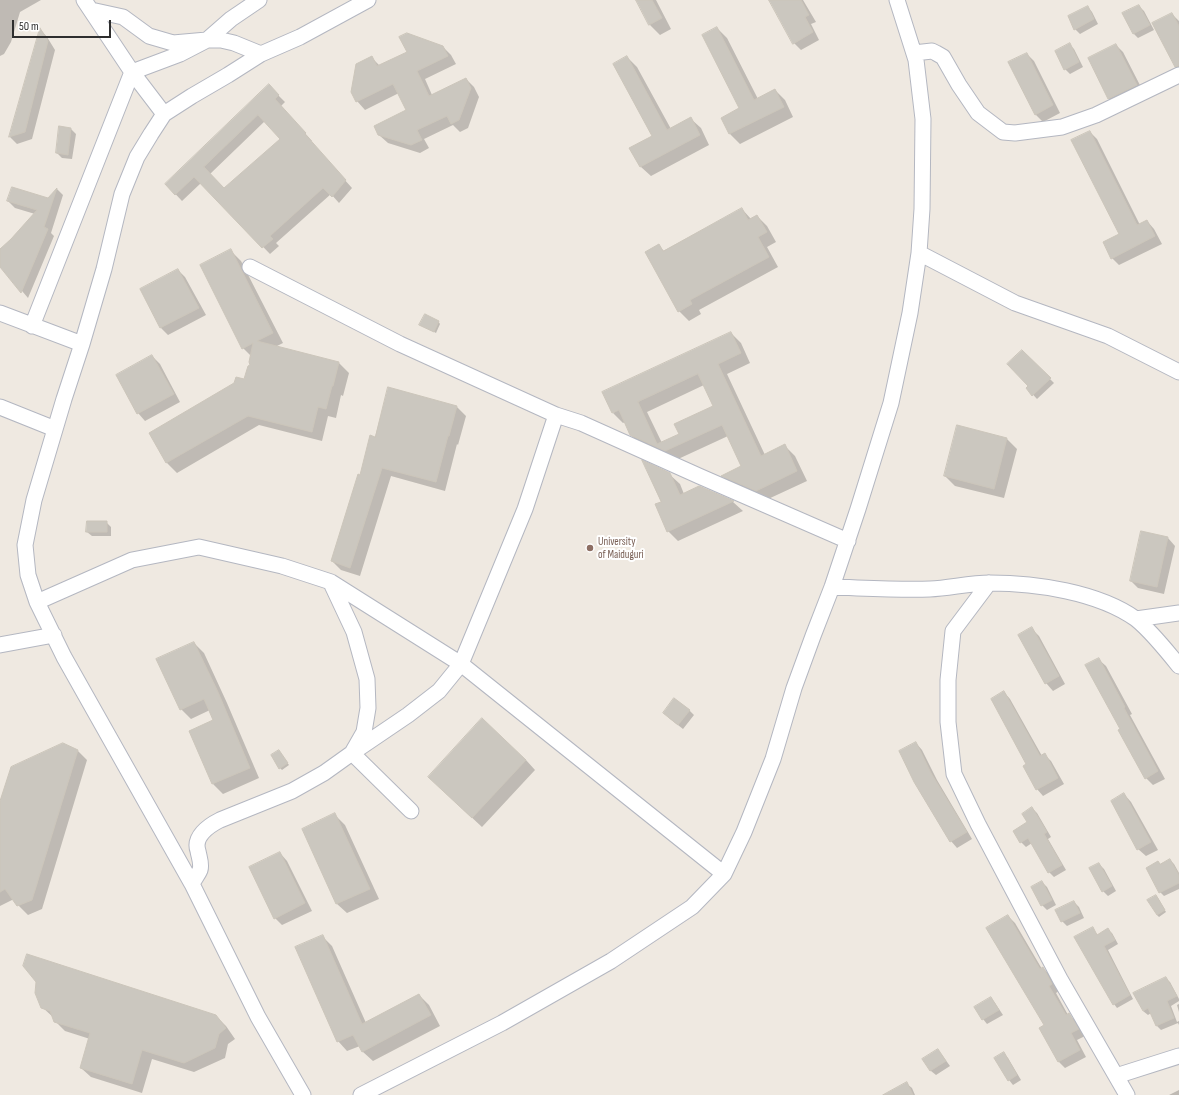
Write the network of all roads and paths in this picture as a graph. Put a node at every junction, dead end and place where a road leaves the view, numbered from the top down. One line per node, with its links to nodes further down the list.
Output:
1 (259, 0): 5 (street)
2 (368, 0): 7 (street)
3 (898, 0): 6 (street)
4 (87, 5): 5 (street); 8 (street)
5 (207, 40): 7 (street); 8 (street)
6 (914, 53): 9 (street); 11 (street)
7 (262, 54): 10 (street)
8 (132, 72): 10 (street); 14 (street)
9 (1179, 75)
10 (164, 114): 15 (street)
11 (918, 253): 16 (street); 20 (street)
12 (250, 267): 18 (street)
13 (0, 313): 14 (street)
14 (32, 326): 15 (street)
15 (82, 344): 19 (street)
16 (1179, 372)
17 (0, 407): 19 (street)
18 (556, 415): 20 (street); 29 (street)
19 (55, 429): 24 (street)
20 (848, 541): 23 (street)
21 (331, 582): 24 (street); 29 (street); 31 (street)
22 (989, 583): 23 (street); 26 (street); 36 (street)
23 (832, 587): 33 (street)
24 (37, 602): 27 (street)
25 (1179, 613): 26 (street)
26 (1136, 619): 30 (street)
27 (54, 635): 28 (street); 34 (street)
28 (0, 645)
29 (460, 664): 31 (street); 33 (street)
30 (1179, 666)
31 (352, 753): 32 (street); 34 (street)
32 (411, 811)
33 (724, 874): 38 (street)
34 (192, 884): 37 (street)
35 (1179, 1056): 36 (street)
36 (1116, 1076): 39 (street)
37 (302, 1095)
38 (361, 1095)
39 (1127, 1095)

